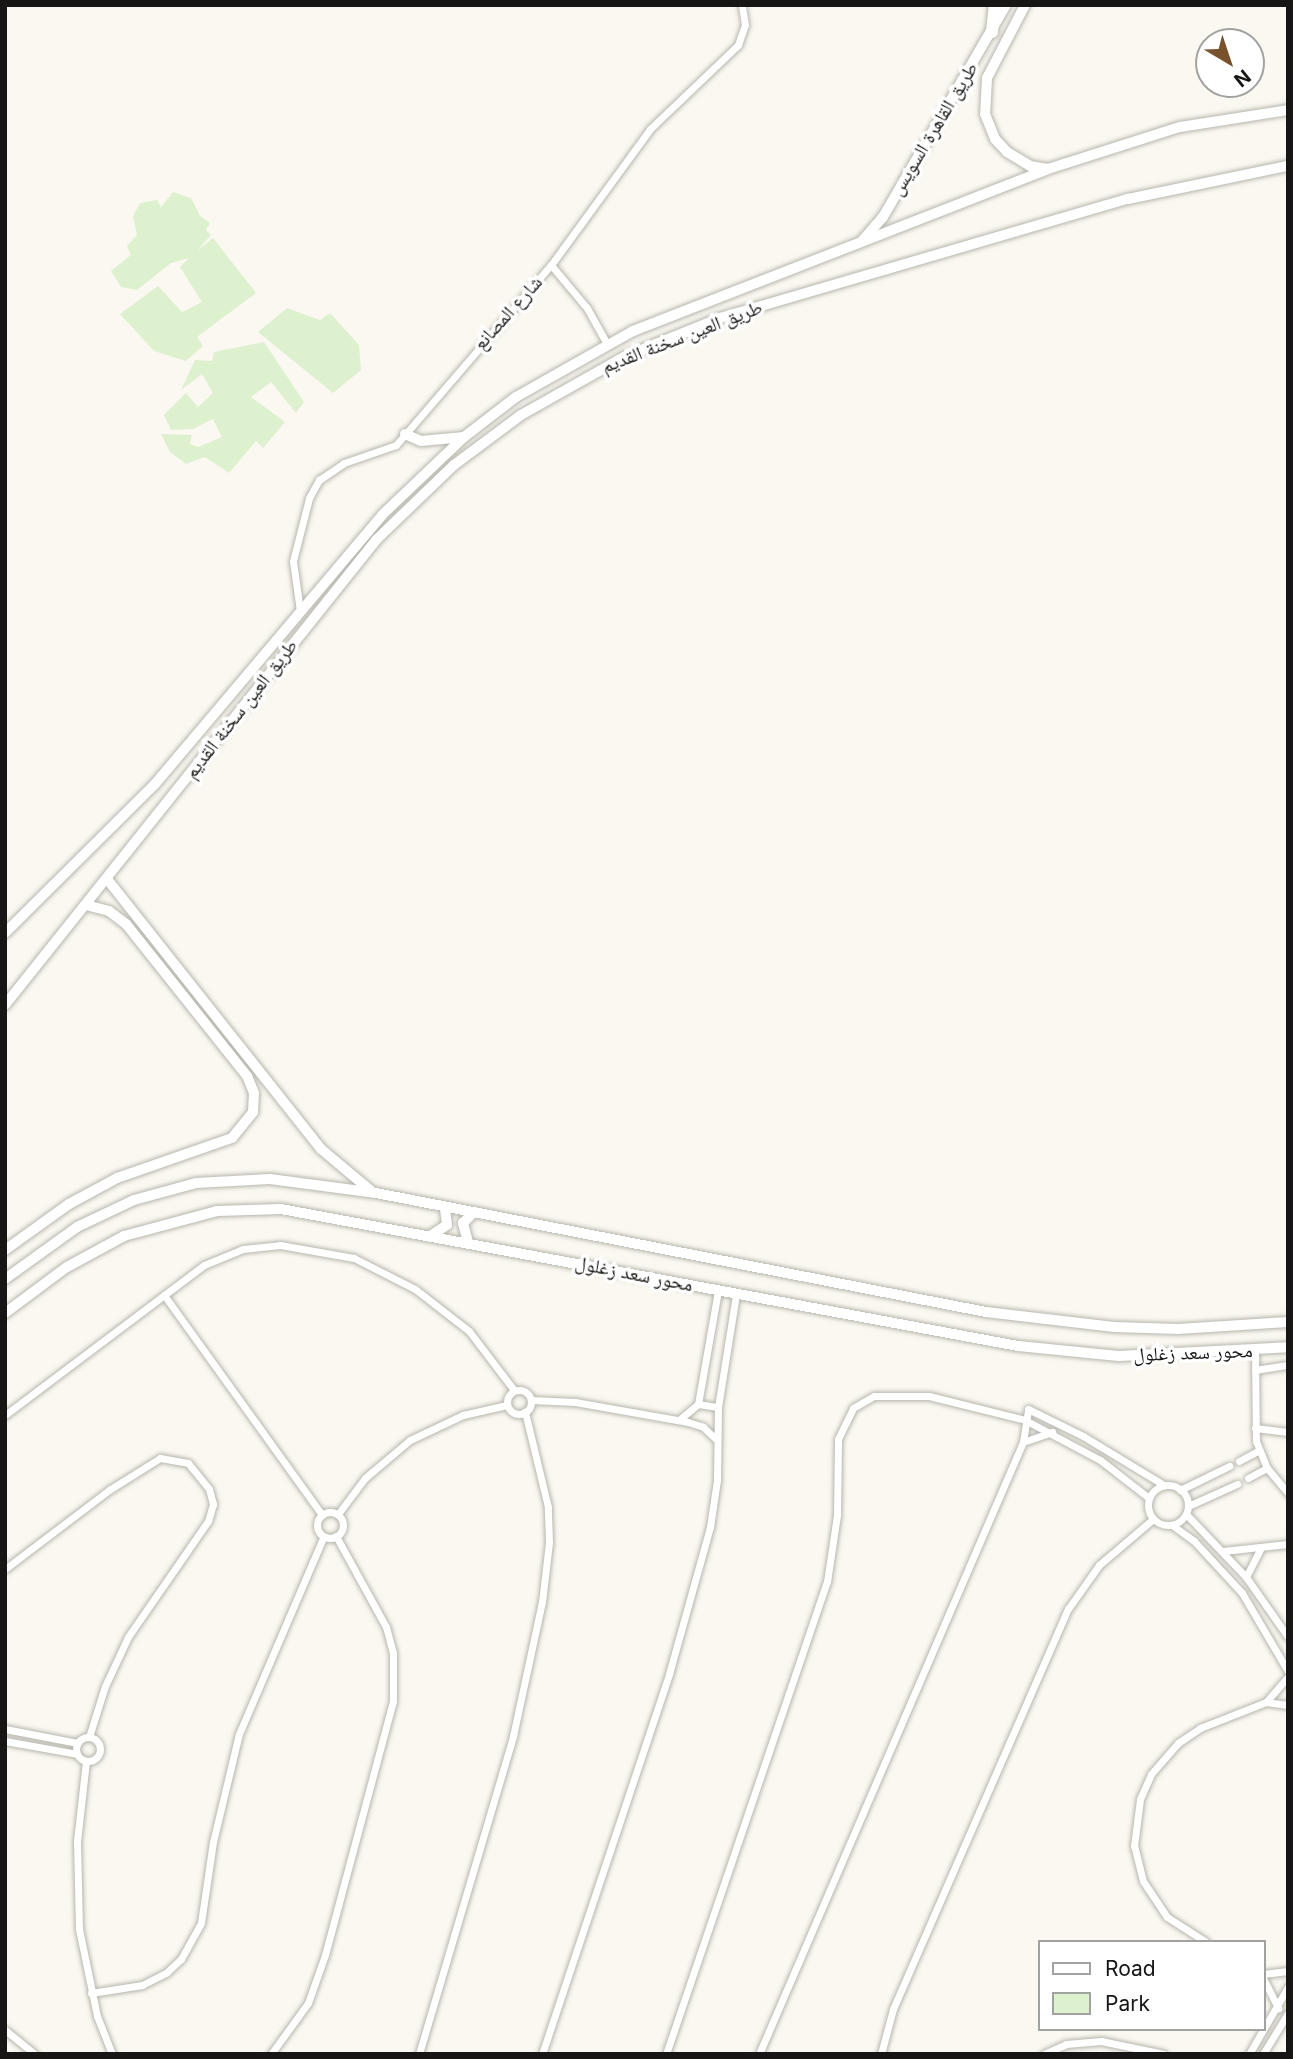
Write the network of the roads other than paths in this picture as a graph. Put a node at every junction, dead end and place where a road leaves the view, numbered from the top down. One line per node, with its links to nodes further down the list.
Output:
1 (742, 5): 10 (street, شارع المصانع)
2 (995, 5): 5 (highway)
3 (1006, 5): 5 (main road, طريق القاهرة السويس)
4 (1025, 5): 8 (main road, طريق القاهرة السويس)
5 (992, 32): 9 (main road, طريق القاهرة السويس)
6 (1288, 110): 8 (main road, طريق العين سخنة القديم)
7 (1288, 166): 15 (main road, طريق العين سخنة القديم)
8 (1048, 169): 9 (main road, طريق العين سخنة القديم)
9 (855, 248): 11 (main road, طريق العين سخنة القديم)
10 (551, 265): 11 (street); 12 (street, شارع المصانع)
11 (607, 344): 13 (main road, طريق العين سخنة القديم)
12 (405, 434): 13 (main road); 14 (street, شارع المصانع)
13 (464, 437): 14 (main road, طريق العين سخنة القديم)
14 (300, 611): 17 (main road, طريق العين سخنة القديم)
15 (107, 879): 16 (main road, طريق العين سخنة القديم); 19 (main road)
16 (87, 905): 18 (main road, طريق العين سخنة القديم); 24 (main road)
17 (5, 933)
18 (5, 1005)
19 (376, 1193): 20 (main road, محور سعد زغلول); 25 (main road, محور سعد زغلول)
20 (445, 1208): 21 (main road, محور سعد زغلول); 22 (main road)
21 (474, 1212): 23 (main road); 30 (main road, محور سعد زغلول)
22 (432, 1235): 23 (main road, محور سعد زغلول); 29 (main road, محور سعد زغلول)
23 (468, 1242): 26 (main road, محور سعد زغلول)
24 (5, 1250)
25 (5, 1279)
26 (718, 1290): 27 (main road, محور سعد زغلول); 37 (street)
27 (736, 1294): 32 (main road, محور سعد زغلول); 39 (street)
28 (164, 1295): 35 (street); 41 (street); 61 (street)
29 (5, 1313)
30 (1288, 1322)
31 (1288, 1348): 32 (main road, محور سعد زغلول)
32 (1255, 1351): 34 (street)
33 (1288, 1365): 34 (street)
34 (1255, 1370): 44 (street)
35 (514, 1390): 36 (street); 38 (street)
36 (531, 1400): 40 (street); 43 (street)
37 (698, 1404): 39 (street); 43 (street)
38 (507, 1405): 40 (street); 60 (street)
39 (718, 1407): 47 (street)
40 (525, 1412): 101 (street)
41 (5, 1415)
42 (1025, 1420): 45 (street); 48 (street); 55 (street); 103 (street)
43 (678, 1421): 47 (street)
44 (1255, 1428): 46 (street); 49 (street)
45 (1053, 1432): 48 (street); 58 (street)
46 (1288, 1432)
47 (717, 1440): 102 (street)
48 (1023, 1442): 104 (street)
49 (1258, 1451): 50 (street); 52 (street)
50 (1239, 1461)
51 (1229, 1466): 56 (street)
52 (1267, 1468): 53 (street); 57 (street)
53 (1248, 1478)
54 (1237, 1484): 59 (street)
55 (1164, 1485): 56 (street); 58 (street)
56 (1180, 1490): 59 (street)
57 (1288, 1493)
58 (1149, 1498): 62 (street)
59 (1187, 1510): 63 (street); 68 (street)
60 (338, 1514): 61 (street); 65 (street)
61 (322, 1515): 64 (street)
62 (1153, 1519): 63 (street); 105 (street)
63 (1172, 1525): 72 (street)
64 (324, 1536): 65 (street); 89 (street)
65 (336, 1536): 100 (street)
66 (1288, 1544): 67 (street)
67 (1262, 1547): 68 (street); 70 (street)
68 (1223, 1551): 70 (street)
69 (5, 1569): 79 (street)
70 (1246, 1577): 71 (street)
71 (1264, 1601): 72 (street); 73 (street)
72 (1254, 1608): 74 (street)
73 (1288, 1637)
74 (1288, 1671)
75 (1288, 1678): 76 (street)
76 (1266, 1702): 77 (street); 84 (street)
77 (1288, 1705)
78 (5, 1729): 81 (street)
79 (89, 1737): 81 (street); 83 (street)
80 (5, 1741): 82 (street)
81 (78, 1743): 82 (street)
82 (77, 1754): 83 (street)
83 (86, 1761): 89 (street)
84 (1203, 1940)
85 (1288, 1971): 86 (street)
86 (1265, 1976)
87 (1265, 1980): 90 (street)
88 (1288, 1987): 90 (street)
89 (91, 1993): 99 (street)
90 (1278, 2008): 93 (street)
91 (1288, 2013): 92 (street)
92 (1284, 2028): 97 (street)
93 (1265, 2029)
94 (5, 2030): 98 (street)
95 (1264, 2031): 96 (street)
96 (1256, 2044): 97 (street); 108 (street)
97 (1264, 2052)
98 (35, 2054)
99 (112, 2054)
100 (271, 2054)
101 (419, 2054)
102 (542, 2054)
103 (666, 2054)
104 (759, 2054)
105 (881, 2054)
106 (1044, 2054): 107 (street)
107 (1164, 2054)
108 (1249, 2054)

